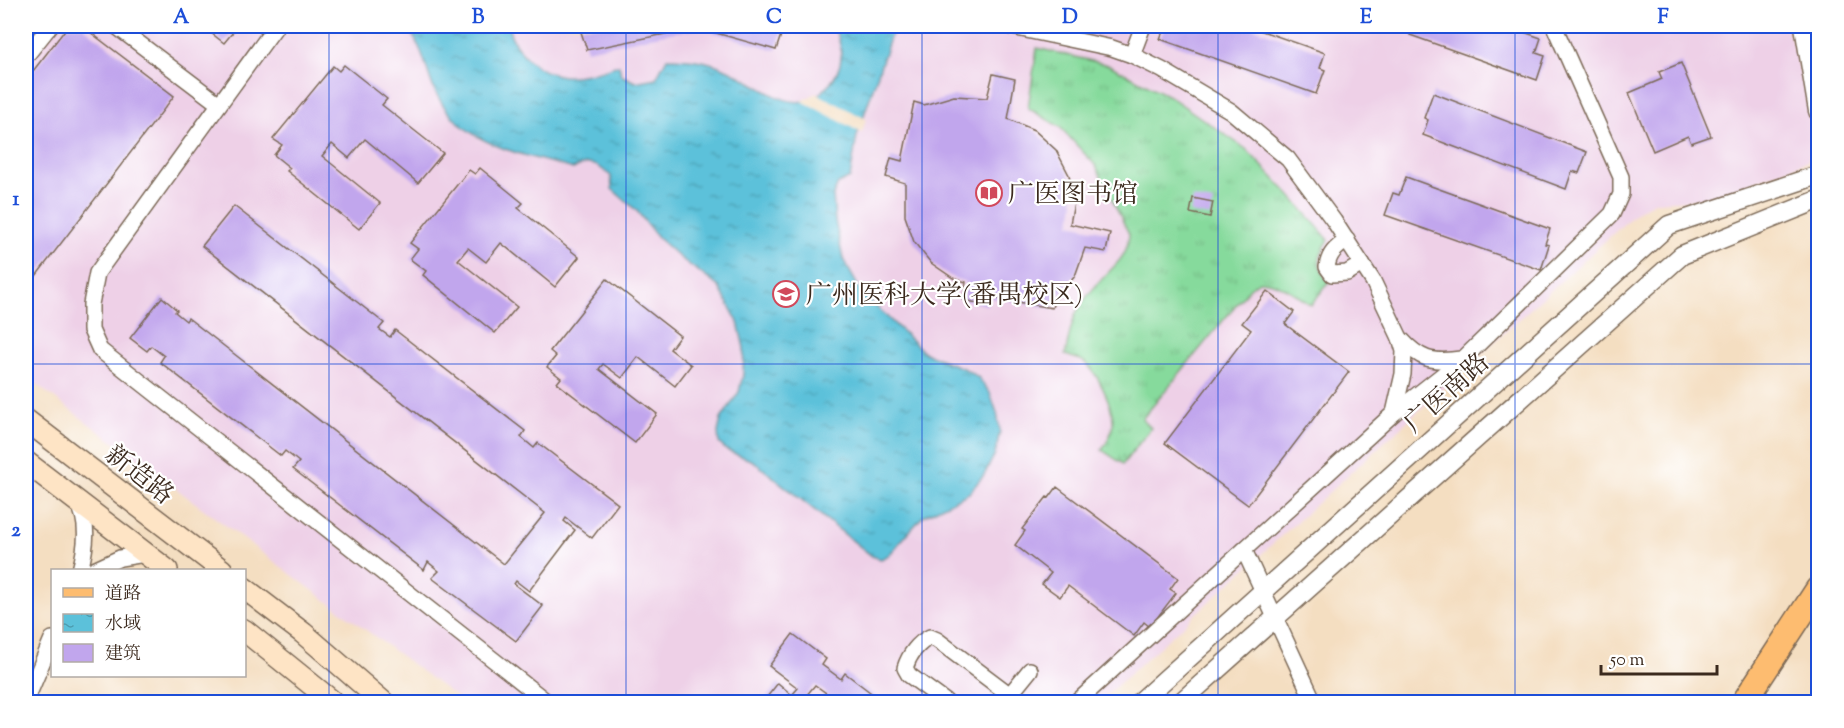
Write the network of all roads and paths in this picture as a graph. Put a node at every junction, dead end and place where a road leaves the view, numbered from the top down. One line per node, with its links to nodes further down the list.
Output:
1 (50, 26): 9 (street)
2 (116, 26): 10 (street)
3 (276, 26): 10 (street)
4 (1008, 26): 8 (street)
5 (1143, 26): 8 (street)
6 (1554, 26): 17 (street)
7 (1804, 26): 11 (street)
8 (1132, 55): 14 (street)
9 (26, 56)
10 (219, 104): 38 (street)
11 (1818, 111)
12 (1818, 175): 41 (street, 广医南路)
13 (1818, 200): 42 (street)
14 (1347, 240): 15 (street); 15 (street)
15 (1362, 264): 16 (street)
16 (1400, 338): 17 (street); 18 (street)
17 (1464, 358): 18 (street)
18 (1394, 413): 22 (street)
19 (26, 420): 27 (main road, 新造路)
20 (26, 462): 21 (main road)
21 (77, 501): 23 (main road); 24 (street)
22 (1244, 550): 40 (street); 43 (street)
23 (145, 554): 25 (street); 26 (main road)
24 (81, 569)
25 (96, 569)
26 (166, 569)
27 (221, 569)
28 (1818, 589): 44 (main road)
29 (246, 590): 37 (main road)
30 (246, 632): 36 (main road)
31 (51, 640): 32 (street)
32 (32, 668): 35 (street)
33 (1030, 670): 34 (street)
34 (1007, 699): 39 (street)
35 (26, 701)
36 (333, 702)
37 (383, 702)
38 (547, 702)
39 (946, 702)
40 (1077, 702)
41 (1140, 702)
42 (1181, 702)
43 (1314, 702)
44 (1744, 702)

